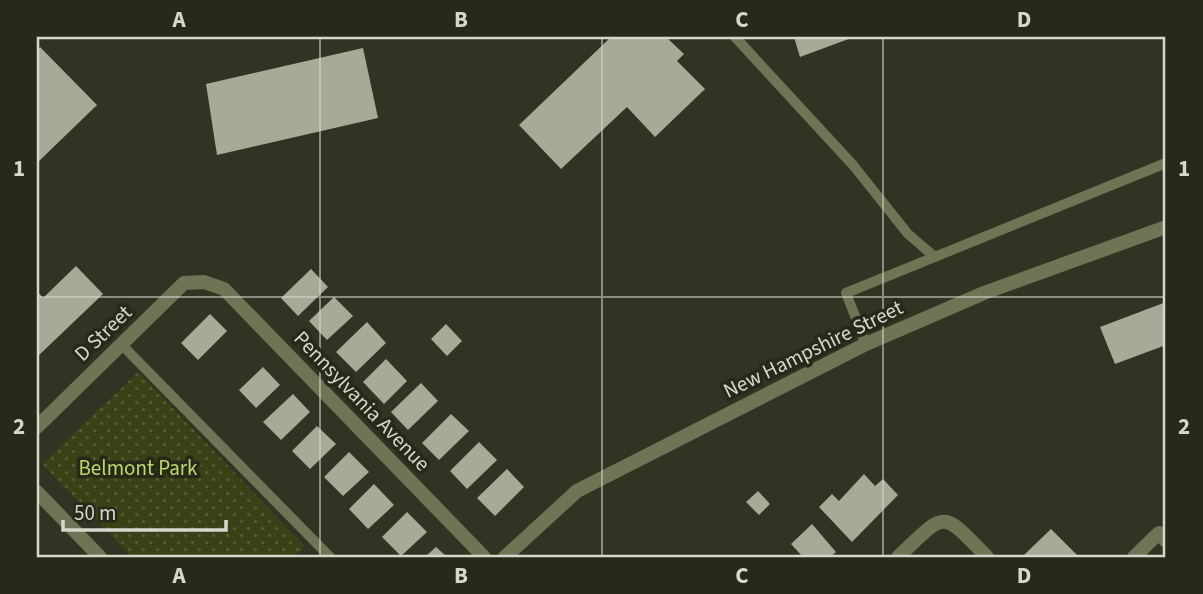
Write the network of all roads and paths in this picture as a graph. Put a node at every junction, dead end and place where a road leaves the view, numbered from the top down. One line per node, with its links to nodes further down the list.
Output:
1 (735, 37): 4 (lane)
2 (1166, 163): 4 (lane)
3 (1166, 227): 7 (street, New Hampshire Street)
4 (935, 257): 7 (lane)
5 (204, 282): 6 (street, D Street); 13 (street, Pennsylvania Avenue)
6 (121, 344): 8 (street, D Street); 12 (lane)
7 (866, 344): 14 (street, New Hampshire Street)
8 (37, 427)
9 (37, 492): 11 (street)
10 (1163, 537): 17 (street)
11 (100, 557)
12 (330, 557)
13 (484, 557)
14 (505, 557)
15 (898, 557): 16 (street)
16 (988, 557)
17 (1134, 557)

